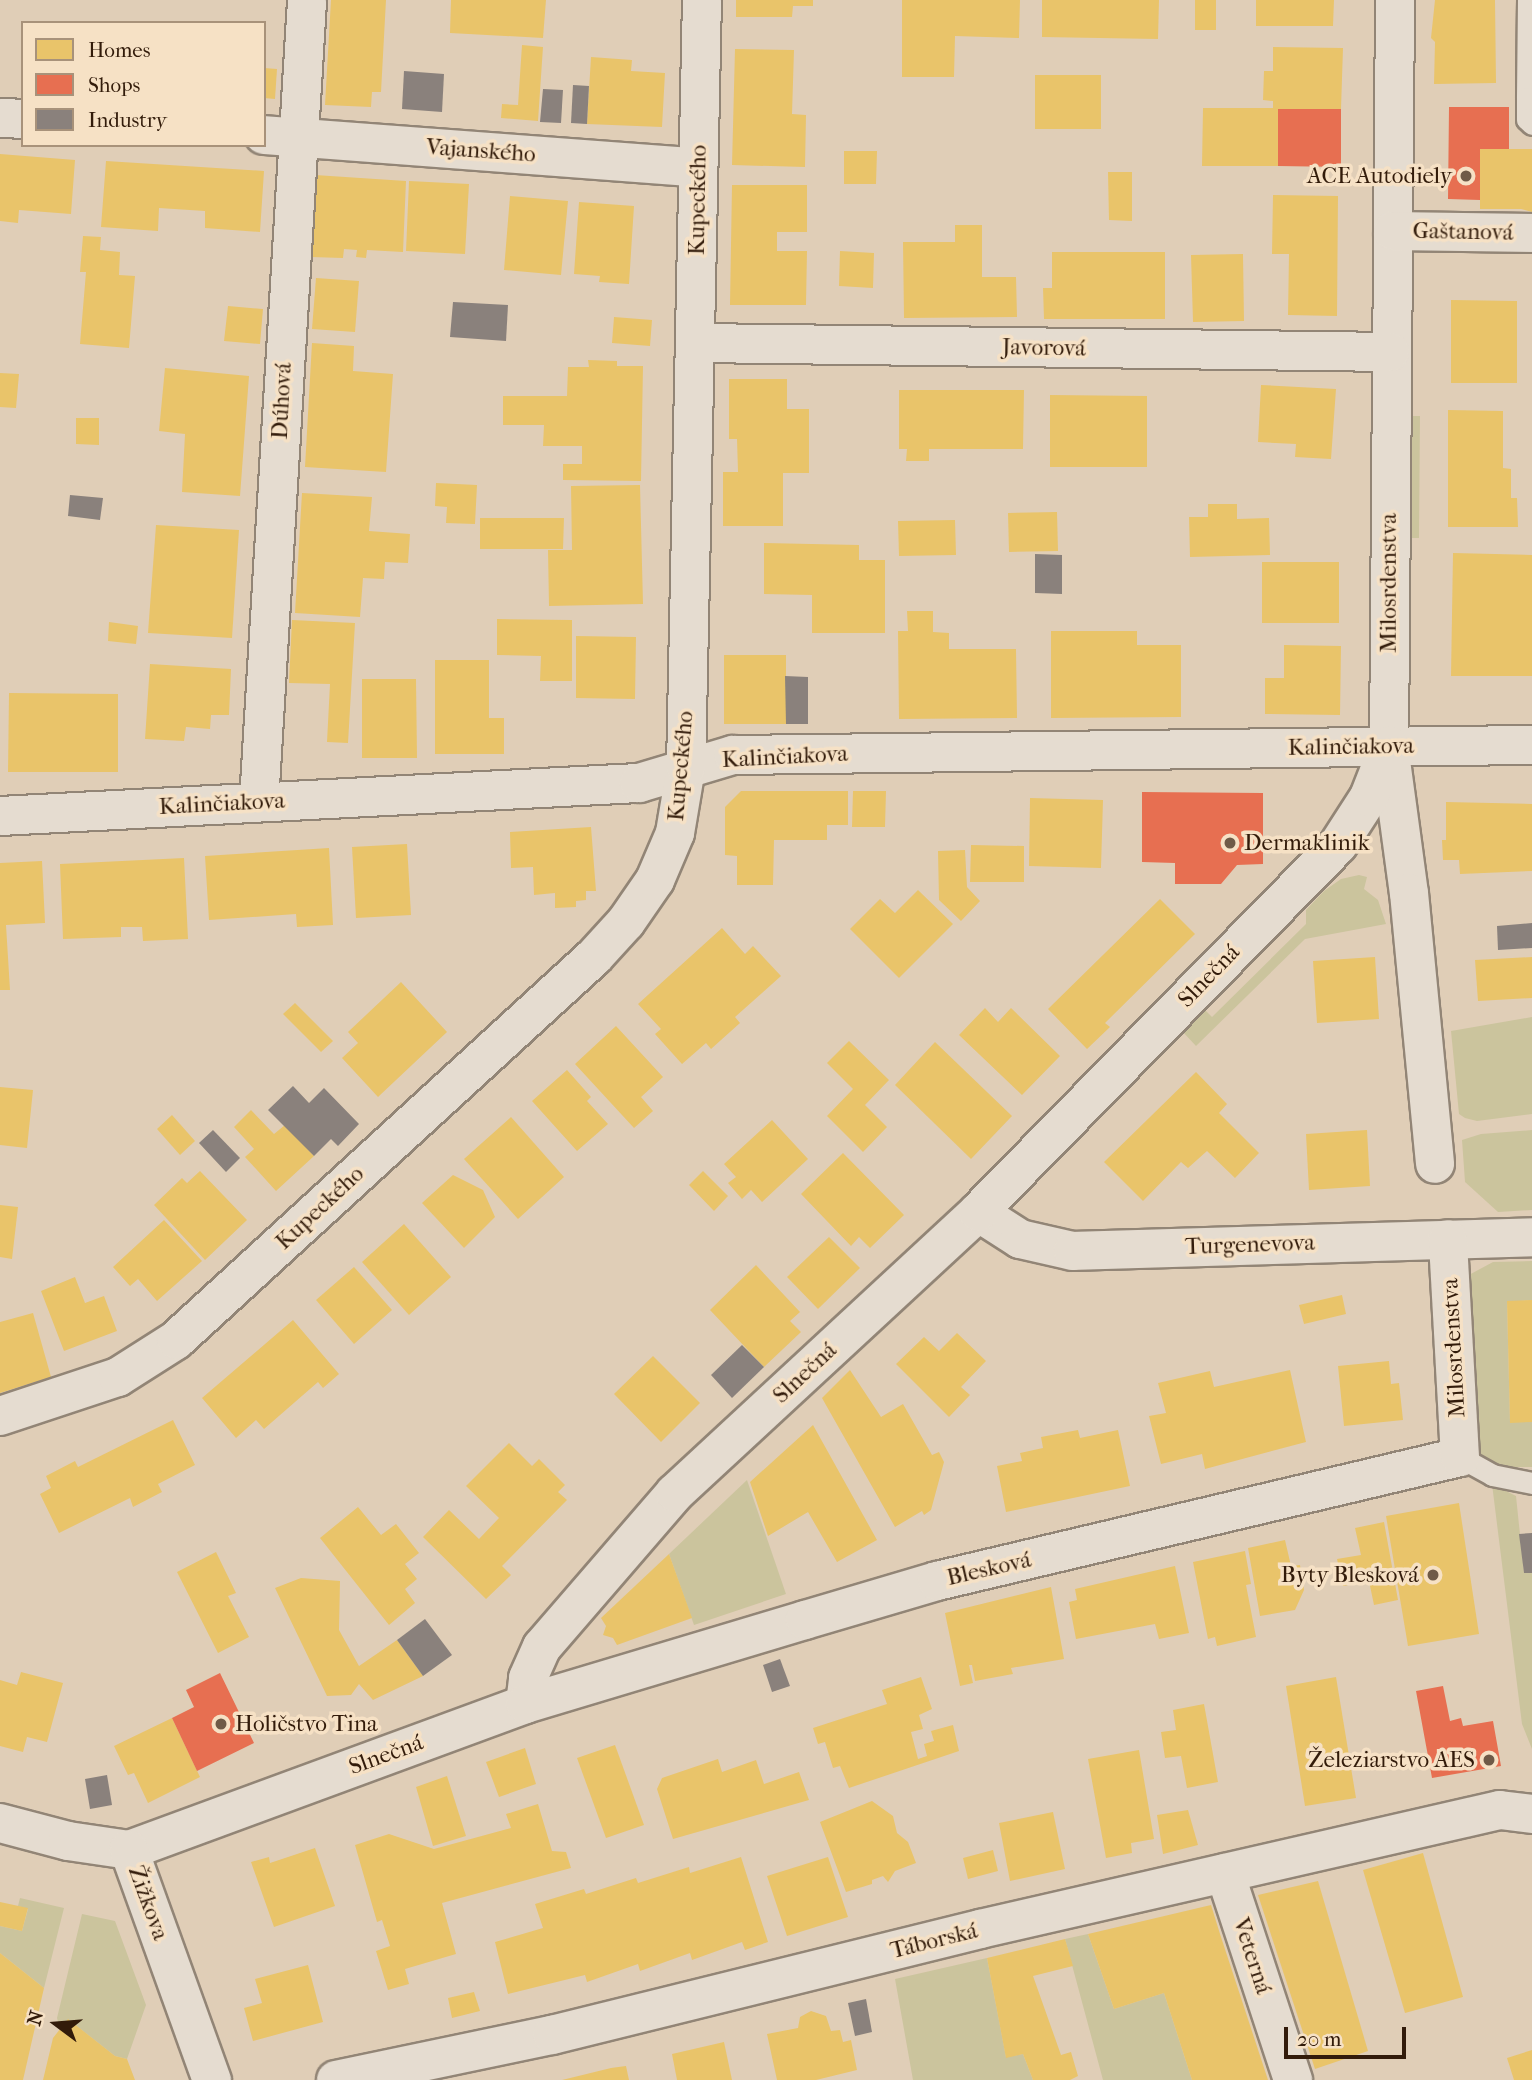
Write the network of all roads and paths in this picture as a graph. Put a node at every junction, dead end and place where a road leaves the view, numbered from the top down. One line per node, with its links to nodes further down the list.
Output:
1 (307, 0): 8 (street, Dúhová)
2 (702, 0): 9 (street, Kupeckého)
3 (1395, 0): 10 (street, Milosrdenstva)
4 (1528, 0): 7 (lane)
5 (0, 118): 6 (street)
6 (21, 119)
7 (1532, 124)
8 (281, 136): 9 (street, Vajanského); 17 (street, Dúhová)
9 (698, 168): 12 (street, Kupeckého)
10 (1393, 231): 11 (street, Gaštanová); 13 (street, Milosrdenstva)
11 (1532, 233)
12 (697, 343): 13 (street, Javorová); 16 (street, Kupeckého)
13 (1390, 352): 15 (street, Milosrdenstva)
14 (1532, 745): 15 (street, Kalinčiakova)
15 (1389, 746): 16 (street, Kalinčiakova); 19 (street, Milosrdenstva); 20 (street, Slnečná)
16 (686, 768): 17 (street, Kalinčiakova); 23 (street, Kupeckého)
17 (259, 802): 18 (street, Kalinčiakova)
18 (0, 816)
19 (1435, 1164)
20 (978, 1212): 22 (street, Turgenevova); 26 (street, Slnečná)
21 (1532, 1237): 22 (street, Turgenevova)
22 (1448, 1239): 24 (street, Milosrdenstva)
23 (0, 1416)
24 (1460, 1457): 25 (lane); 26 (street, Blesková)
25 (1532, 1483)
26 (525, 1704): 29 (street, Slnečná)
27 (1532, 1814): 30 (street, Táborská)
28 (0, 1823): 29 (street, Žižkova)
29 (129, 1850): 31 (street, Žižkova)
30 (1225, 1873): 32 (street, Táborská); 33 (street, Veterná)
31 (212, 2080)
32 (336, 2080)
33 (1293, 2080)

